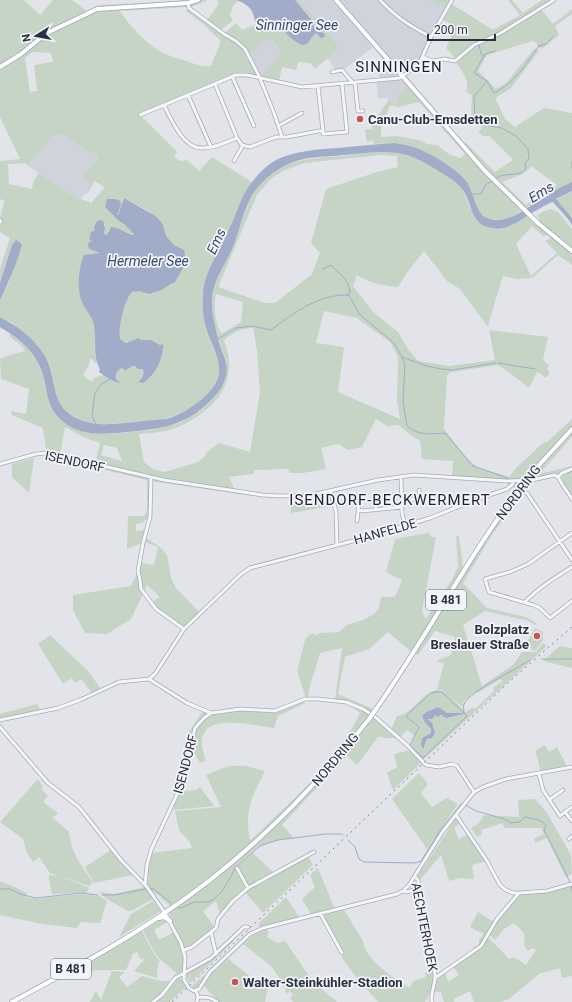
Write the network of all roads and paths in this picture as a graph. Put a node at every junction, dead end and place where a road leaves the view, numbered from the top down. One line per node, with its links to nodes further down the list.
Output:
1 (198, 0): 6 (main road)
2 (336, 0): 12 (main road)
3 (380, 0): 7 (street)
4 (452, 0): 7 (street)
5 (554, 0): 8 (street)
6 (188, 3): 9 (main road); 13 (street)
7 (432, 37): 8 (street)
8 (423, 56): 12 (street)
9 (0, 67)
10 (332, 72): 14 (street)
11 (232, 76): 13 (street); 15 (street); 23 (street)
12 (402, 76): 14 (street); 31 (main road)
13 (259, 78): 17 (street); 24 (street)
14 (354, 83): 16 (street); 20 (street)
15 (215, 84): 18 (street); 27 (street)
16 (342, 84): 17 (street); 25 (street)
17 (318, 86): 25 (street)
18 (188, 95): 19 (street); 29 (street)
19 (164, 105): 22 (street); 29 (street)
20 (362, 111)
21 (302, 113): 24 (street)
22 (140, 115)
23 (254, 126)
24 (278, 126): 26 (street)
25 (323, 131): 26 (street)
26 (282, 137): 28 (street)
27 (237, 138): 28 (street); 29 (street)
28 (243, 145): 30 (street)
29 (211, 147)
30 (234, 161)
31 (572, 251)
32 (572, 428): 83 (main road, NORDRING / B 481, bridge)
33 (0, 464): 37 (street, ISENDORF)
34 (572, 469): 36 (street)
35 (401, 476): 38 (street, ISENDORF); 40 (street, ISENDORF); 46 (street)
36 (558, 477): 38 (street, ISENDORF); 45 (street)
37 (151, 478): 40 (street, ISENDORF); 60 (street)
38 (513, 481): 52 (street, HANFELDE)
39 (419, 490): 44 (street)
40 (330, 491): 55 (street)
41 (527, 493): 54 (street)
42 (436, 496): 44 (street)
43 (375, 497): 50 (street)
44 (420, 499): 46 (street)
45 (572, 499)
46 (402, 501): 48 (street)
47 (359, 503): 49 (street)
48 (402, 507): 50 (street); 52 (street)
49 (358, 510): 50 (street); 51 (street)
50 (376, 510)
51 (357, 521)
52 (405, 526): 55 (street, HANFELDE)
53 (572, 533): 54 (street)
54 (559, 541): 56 (street); 59 (street)
55 (337, 545): 60 (street, HANFELDE)
56 (572, 560)
57 (572, 567): 59 (street)
58 (572, 600): 59 (street)
59 (525, 602)
60 (184, 629): 61 (street)
61 (149, 679): 62 (street); 63 (street)
62 (211, 713): 68 (street); 78 (street, ISENDORF)
63 (0, 720)
64 (0, 727): 78 (street)
65 (572, 767): 66 (street)
66 (539, 774): 68 (street); 69 (street)
67 (563, 790): 69 (street)
68 (474, 792): 72 (street)
69 (549, 800): 71 (street)
70 (572, 807): 71 (street)
71 (565, 812): 73 (street)
72 (456, 815): 76 (street); 82 (street)
73 (572, 821)
74 (314, 852): 79 (street)
75 (237, 868): 79 (street)
76 (415, 877): 80 (street, AECHTERHOEK); 81 (street)
77 (571, 884): 82 (street)
78 (146, 886): 83 (street)
79 (248, 888): 88 (street)
80 (419, 889): 81 (street); 93 (street, AECHTERHOEK)
81 (403, 891): 84 (street)
82 (519, 893): 93 (street, AECHTERHOEK)
83 (165, 913): 85 (main road, NORDRING / B 481); 86 (street)
84 (320, 913): 90 (street); 94 (street)
85 (156, 919): 86 (main road); 96 (main road, NORDRING / B 481)
86 (170, 921): 89 (street)
87 (248, 927): 91 (street)
88 (211, 932): 89 (street); 91 (street)
89 (184, 950): 92 (street)
90 (342, 953)
91 (216, 954): 92 (street)
92 (184, 974): 94 (street); 97 (street)
93 (435, 978): 100 (street, AECHTERHOEK)
94 (196, 991): 95 (street)
95 (198, 997): 98 (street); 99 (street)
96 (12, 1002)
97 (153, 1002)
98 (197, 1002)
99 (217, 1002)
100 (432, 1002)

